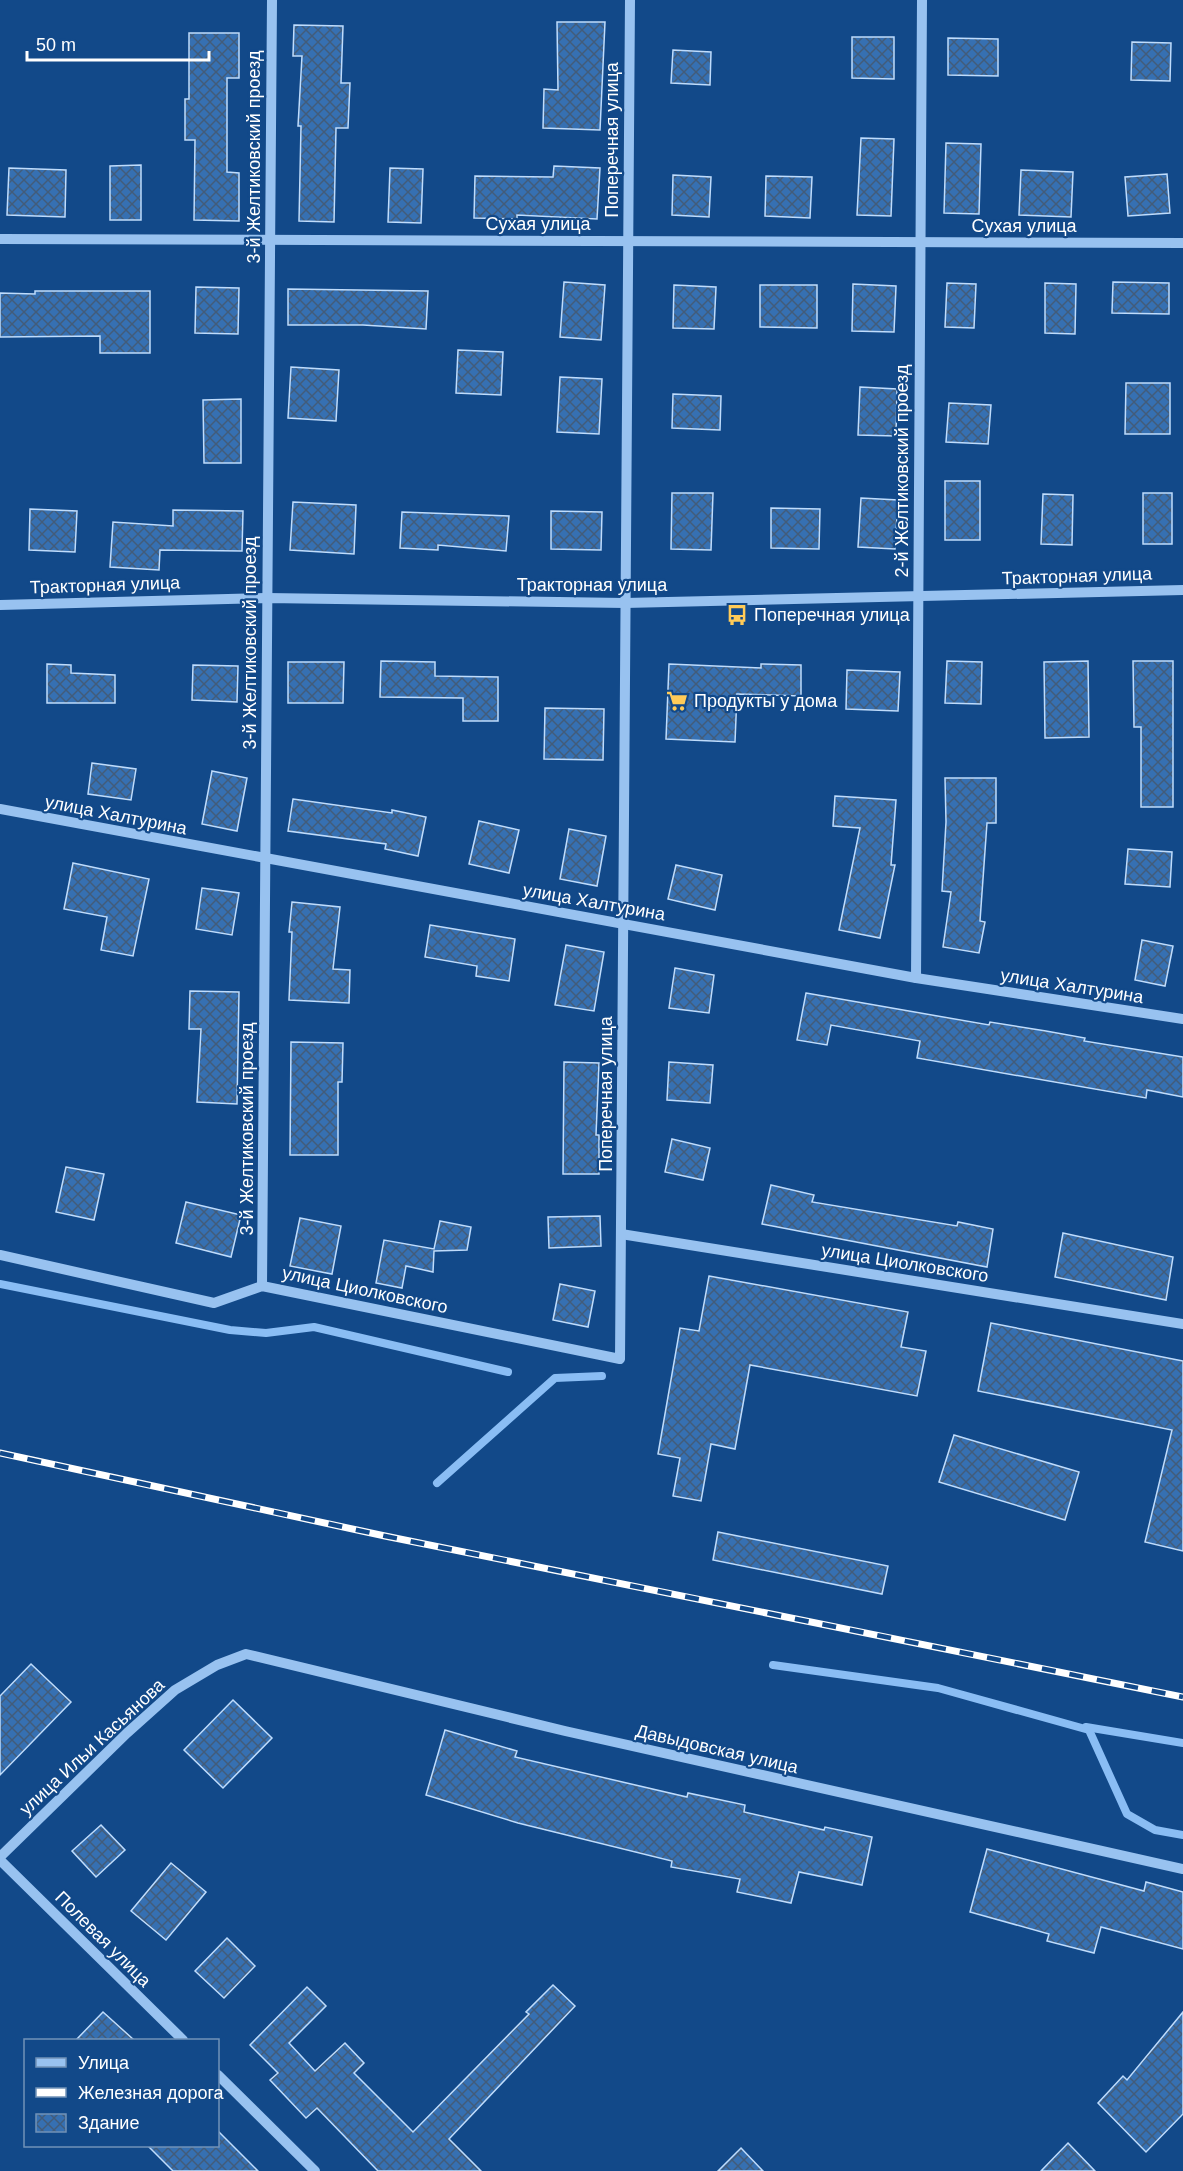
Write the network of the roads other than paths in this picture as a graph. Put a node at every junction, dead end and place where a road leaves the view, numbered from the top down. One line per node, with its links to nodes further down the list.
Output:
1 (272, 0): 5 (street, 3-й Желтиковский проезд)
2 (630, 0): 6 (street, Поперечная улица)
3 (922, 0): 7 (street, 2-й Желтиковский проезд)
4 (0, 239): 5 (street, Сухая улица)
5 (270, 240): 6 (street, Сухая улица); 11 (street, 3-й Желтиковский проезд)
6 (628, 241): 7 (street, Сухая улица); 12 (street, Поперечная улица)
7 (920, 242): 8 (street, Сухая улица); 10 (street, 2-й Желтиковский проезд)
8 (1183, 243)
9 (1183, 590): 10 (street, Тракторная улица)
10 (918, 597): 12 (street, Тракторная улица); 17 (street, 2-й Желтиковский проезд)
11 (267, 598): 12 (street, Тракторная улица); 13 (street, Тракторная улица); 15 (street, 3-й Желтиковский проезд)
12 (626, 603): 16 (street, Поперечная улица)
13 (0, 605)
14 (0, 809): 15 (street, улица Халтурина)
15 (265, 860): 16 (street, улица Халтурина); 21 (street, 3-й Желтиковский проезд)
16 (623, 924): 17 (street, улица Халтурина); 19 (street, Поперечная улица)
17 (916, 978): 18 (street, улица Халтурина)
18 (1183, 1019)
19 (621, 1234): 22 (street, улица Циолковского); 23 (street, Поперечная улица)
20 (0, 1255): 21 (street, улица Циолковского)
21 (262, 1286): 23 (street, улица Циолковского)
22 (1183, 1324)
23 (620, 1359)
24 (246, 1654): 25 (street, улица Ильи Касьянова); 26 (street, Давыдовская улица)
25 (0, 1859): 27 (street, Полевая улица)
26 (1183, 1869)
27 (182, 2039)
28 (219, 2076): 29 (street)
29 (315, 2171)

